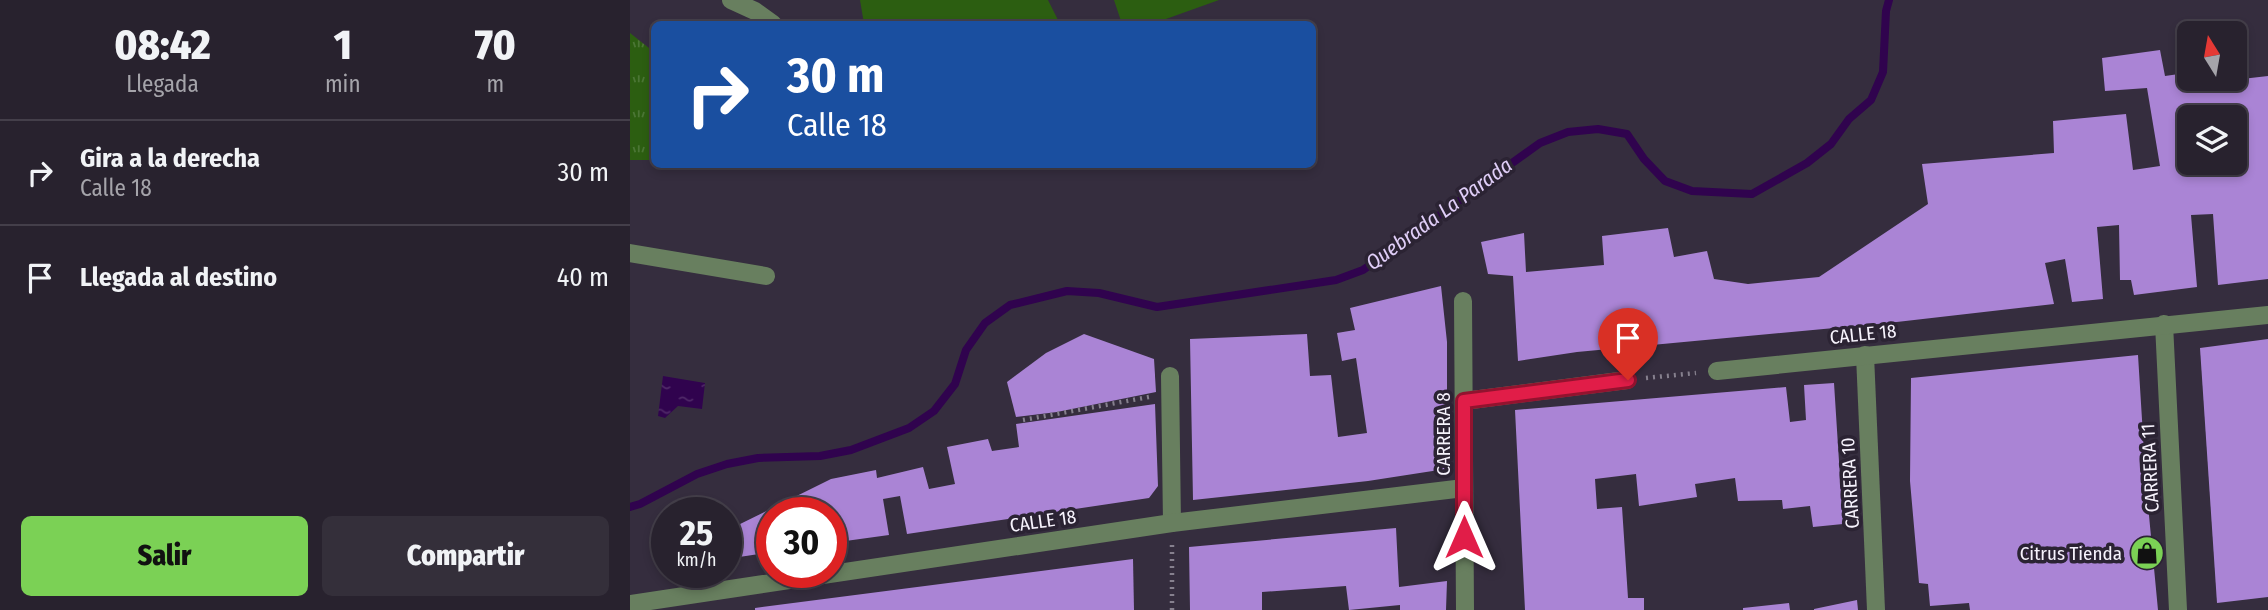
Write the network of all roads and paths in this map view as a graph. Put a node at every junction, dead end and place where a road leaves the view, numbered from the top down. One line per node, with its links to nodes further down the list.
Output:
1 (731, 0): 2 (street)
2 (769, 21)
3 (630, 253): 4 (street)
4 (766, 276)
5 (1463, 301): 13 (street, CARRERA 8)
6 (2268, 315): 7 (street, CALLE 18)
7 (2164, 324): 8 (street, CALLE 18); 21 (street, CARRERA 11)
8 (1865, 355): 9 (street, CALLE 18); 20 (street, CARRERA 10)
9 (1717, 371): 11 (path)
10 (1170, 376): 12 (street)
11 (1628, 380): 13 (street)
12 (1171, 397): 14 (path); 16 (street)
13 (1464, 401): 15 (street, CARRERA 8)
14 (1023, 420)
15 (1464, 488): 16 (street, CALLE 18); 19 (street, CARRERA 8)
16 (1172, 523): 17 (street, CALLE 18); 18 (path)
17 (630, 604)
18 (1172, 610)
19 (1465, 610)
20 (1877, 610)
21 (2178, 610)

